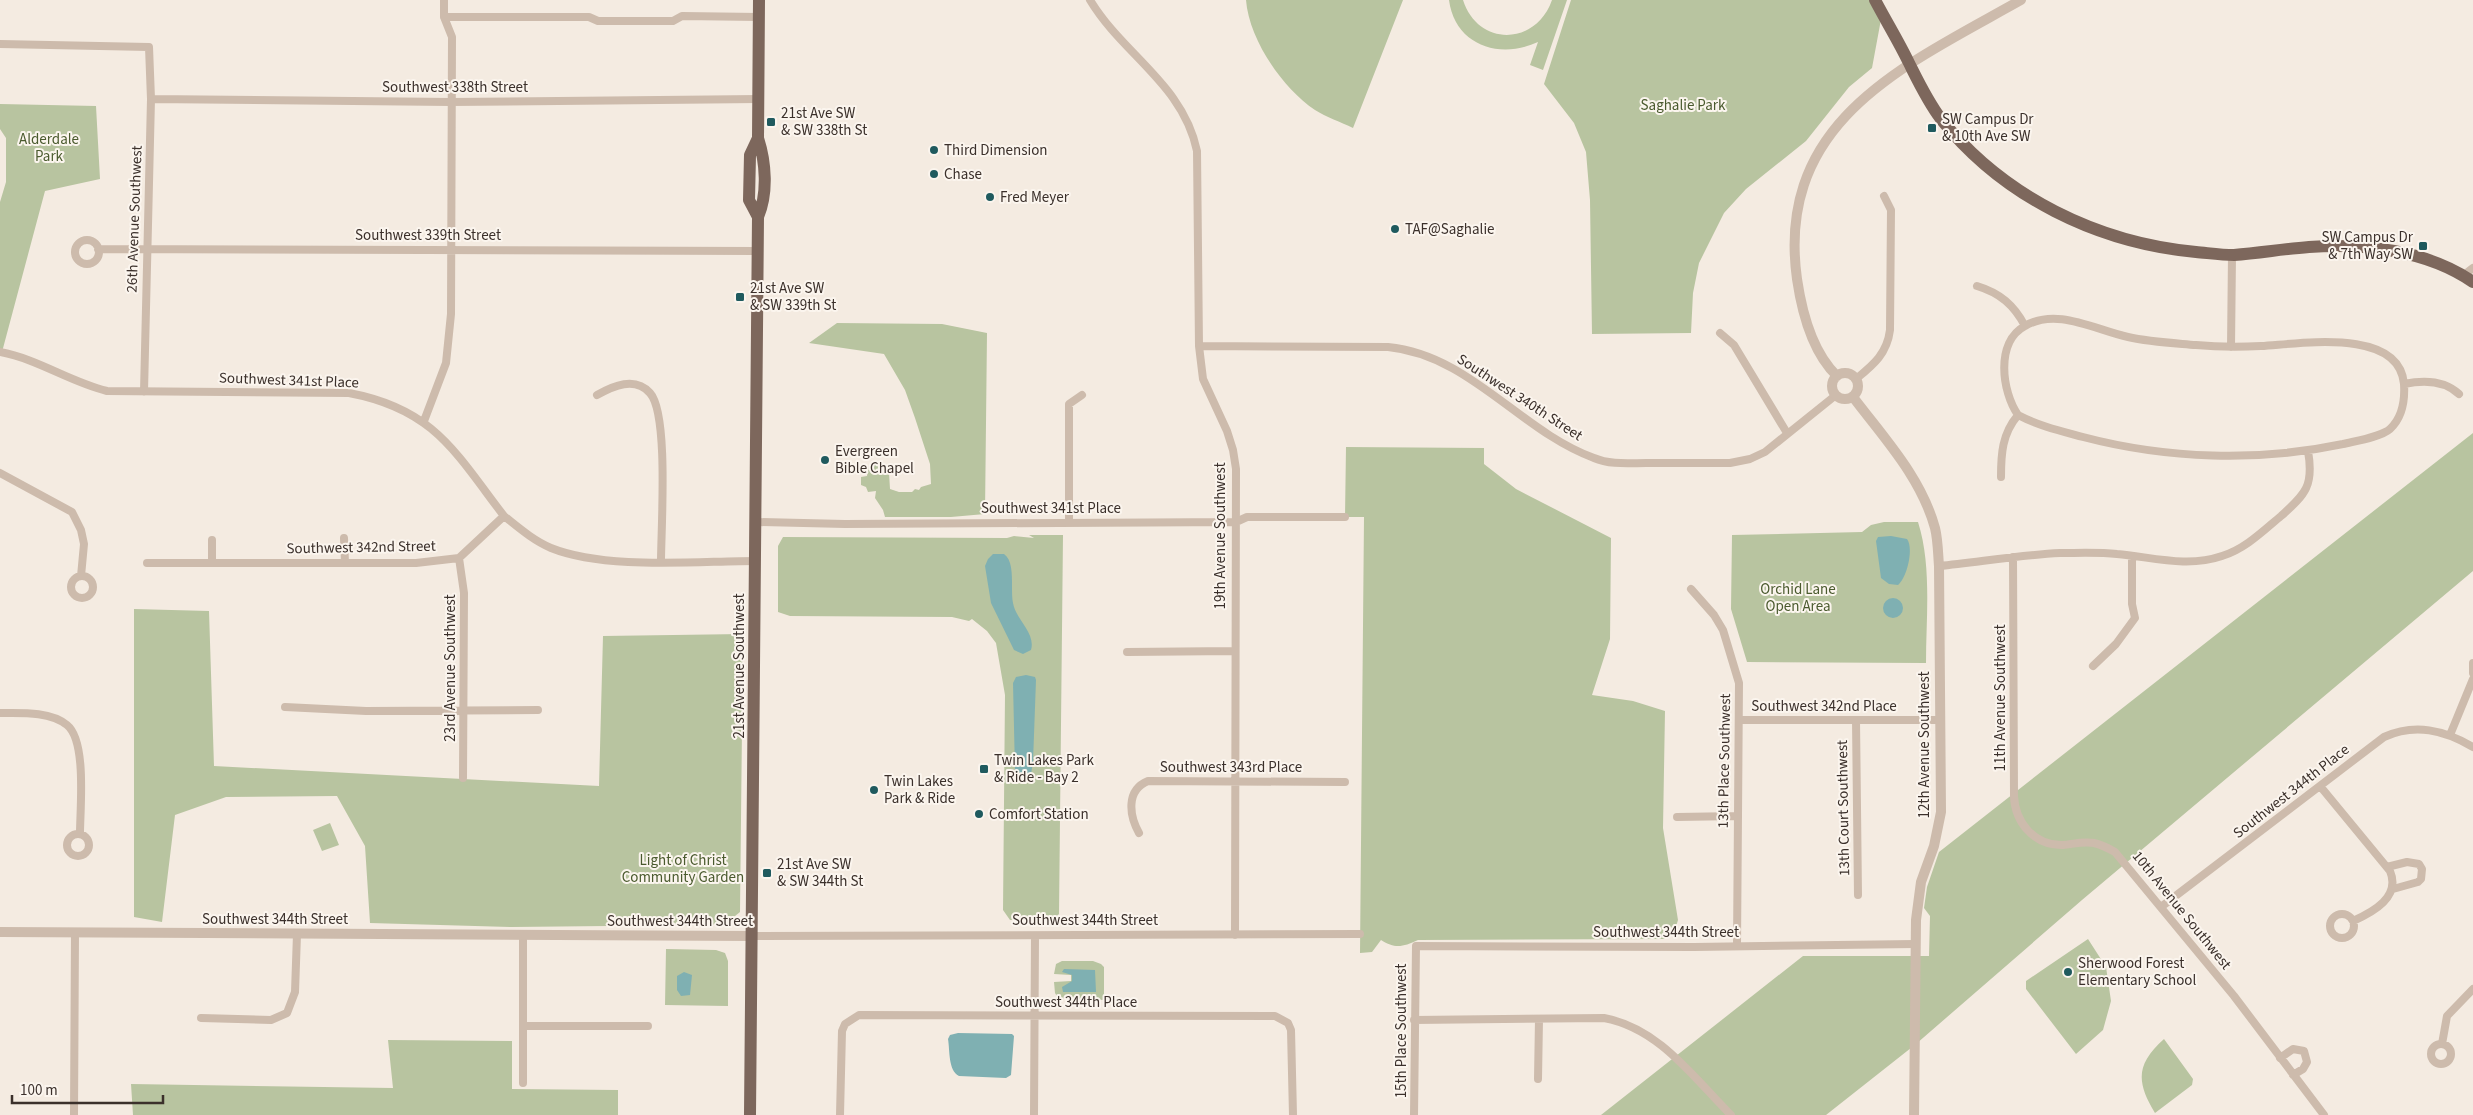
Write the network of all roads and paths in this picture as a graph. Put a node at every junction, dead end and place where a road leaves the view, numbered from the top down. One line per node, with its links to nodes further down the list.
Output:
1 (444, 0): 6 (street)
2 (759, 0): 7 (main road, 21st Avenue Southwest)
3 (1090, 0): 23 (street, 19th Avenue Southwest)
4 (1875, 0): 9 (main road)
5 (2021, 0): 9 (street)
6 (444, 17): 7 (street); 12 (street)
7 (759, 17): 11 (main road, 21st Avenue Southwest)
8 (0, 44): 10 (street, 26th Avenue Southwest)
9 (1909, 63): 18 (main road); 26 (street)
10 (152, 99): 12 (street, Southwest 338th Street); 16 (street, 26th Avenue Southwest)
11 (759, 99): 12 (street, Southwest 338th Street); 17 (main road, 21st Avenue Southwest)
12 (452, 102): 14 (street)
13 (1884, 196): 27 (street)
14 (451, 248): 16 (street, Southwest 339th Street); 17 (street, Southwest 339th Street); 36 (street)
15 (98, 249): 16 (street, Southwest 339th Street)
16 (146, 249): 29 (street, 26th Avenue Southwest)
17 (758, 250): 43 (main road, 21st Avenue Southwest)
18 (2232, 255): 19 (main road); 24 (street)
19 (2470, 275)
20 (1977, 286): 21 (street)
21 (2025, 326): 24 (street); 35 (street)
22 (1720, 333): 37 (street)
23 (1199, 346): 37 (street, Southwest 340th Street); 45 (street, 19th Avenue Southwest)
24 (2231, 347): 28 (street)
25 (0, 352): 29 (street, Southwest 341st Place)
26 (1837, 376): 27 (street); 33 (street)
27 (1856, 380): 34 (street)
28 (2404, 384): 31 (street); 38 (street)
29 (144, 392): 36 (street, Southwest 341st Place)
30 (597, 394): 51 (street)
31 (2459, 394)
32 (1082, 395): 44 (street)
33 (1836, 395): 34 (street); 37 (street, Southwest 340th Street)
34 (1853, 396): 56 (street, 12th Avenue Southwest)
35 (2018, 415): 38 (street); 40 (street)
36 (424, 421): 41 (street, Southwest 341st Place)
37 (1787, 433)
38 (2308, 451): 48 (street)
39 (0, 473): 57 (street)
40 (2001, 477)
41 (504, 516): 50 (street); 51 (street)
42 (1345, 517): 45 (street, Southwest 341st Place)
43 (757, 522): 44 (street, Southwest 341st Place); 52 (main road, 21st Avenue Southwest)
44 (1069, 522): 45 (street, Southwest 341st Place)
45 (1236, 522): 60 (street, 19th Avenue Southwest)
46 (344, 538): 55 (street)
47 (212, 540): 54 (street)
48 (2132, 556): 49 (street); 62 (street)
49 (2013, 557): 56 (street); 82 (street, 11th Avenue Southwest)
50 (459, 558): 55 (street, Southwest 342nd Street); 66 (street, 23rd Avenue Southwest)
51 (661, 561): 52 (street)
52 (756, 561): 94 (main road, 21st Avenue Southwest)
53 (147, 562): 54 (street, Southwest 342nd Street)
54 (212, 562): 55 (street, Southwest 342nd Street)
55 (345, 563)
56 (1939, 566): 71 (street, 12th Avenue Southwest)
57 (81, 576)
58 (1691, 589): 69 (street, 13th Place Southwest)
59 (1127, 652): 60 (street)
60 (1234, 652): 75 (street, 19th Avenue Southwest)
61 (2473, 662): 63 (street)
62 (2093, 666)
63 (2473, 673)
64 (2473, 679): 72 (street)
65 (286, 707): 66 (street)
66 (464, 709): 67 (street); 74 (street, 23rd Avenue Southwest)
67 (538, 710)
68 (0, 713): 80 (street)
69 (1740, 720): 70 (street, Southwest 342nd Place); 78 (street, 13th Place Southwest)
70 (1856, 720): 71 (street, Southwest 342nd Place); 85 (street, 13th Court Southwest)
71 (1940, 720): 96 (street, 12th Avenue Southwest)
72 (2450, 735): 73 (street, Southwest 344th Place); 77 (street, Southwest 344th Place)
73 (2473, 747)
74 (463, 778)
75 (1234, 781): 76 (street, Southwest 343rd Place); 81 (street, Southwest 343rd Place); 93 (street, 19th Avenue Southwest)
76 (1344, 782)
77 (2320, 786): 83 (street); 86 (street, Southwest 344th Place)
78 (1738, 816): 79 (street); 98 (street, 13th Place Southwest)
79 (1677, 817)
80 (80, 833)
81 (1139, 833)
82 (2031, 834): 86 (street, 10th Avenue Southwest)
83 (2387, 867): 84 (street); 84 (street)
84 (2393, 889): 87 (street)
85 (1858, 895)
86 (2160, 907): 107 (street, 10th Avenue Southwest)
87 (2353, 921)
88 (0, 932): 89 (street, Southwest 344th Street)
89 (75, 933): 90 (street, Southwest 344th Street); 111 (street)
90 (297, 934): 92 (street, Southwest 344th Street); 101 (street)
91 (1360, 934): 93 (street, Southwest 344th Street)
92 (523, 935): 94 (street, Southwest 344th Street); 104 (street)
93 (1235, 935): 95 (street, Southwest 344th Street)
94 (753, 936): 95 (street, Southwest 344th Street); 112 (main road, 21st Avenue Southwest)
95 (1035, 936): 100 (street)
96 (1915, 944): 98 (street, Southwest 344th Street); 118 (street, 12th Avenue Southwest)
97 (1416, 946): 98 (street, Southwest 344th Street); 102 (street, 15th Place Southwest)
98 (1736, 946)
99 (2473, 989): 106 (street)
100 (1035, 1016): 113 (street, Southwest 344th Place); 114 (street); 115 (street, Southwest 344th Place)
101 (201, 1018)
102 (1414, 1020): 103 (street); 116 (street, 15th Place Southwest)
103 (1539, 1020): 109 (street); 117 (street)
104 (523, 1026): 105 (street); 110 (street)
105 (648, 1026)
106 (2442, 1044)
107 (2280, 1058): 108 (street, 10th Avenue Southwest); 108 (street)
108 (2293, 1075): 119 (street, 10th Avenue Southwest)
109 (1538, 1079)
110 (523, 1083)
111 (74, 1115)
112 (750, 1115)
113 (840, 1115)
114 (1034, 1115)
115 (1293, 1115)
116 (1414, 1115)
117 (1731, 1115)
118 (1914, 1115)
119 (2324, 1115)

